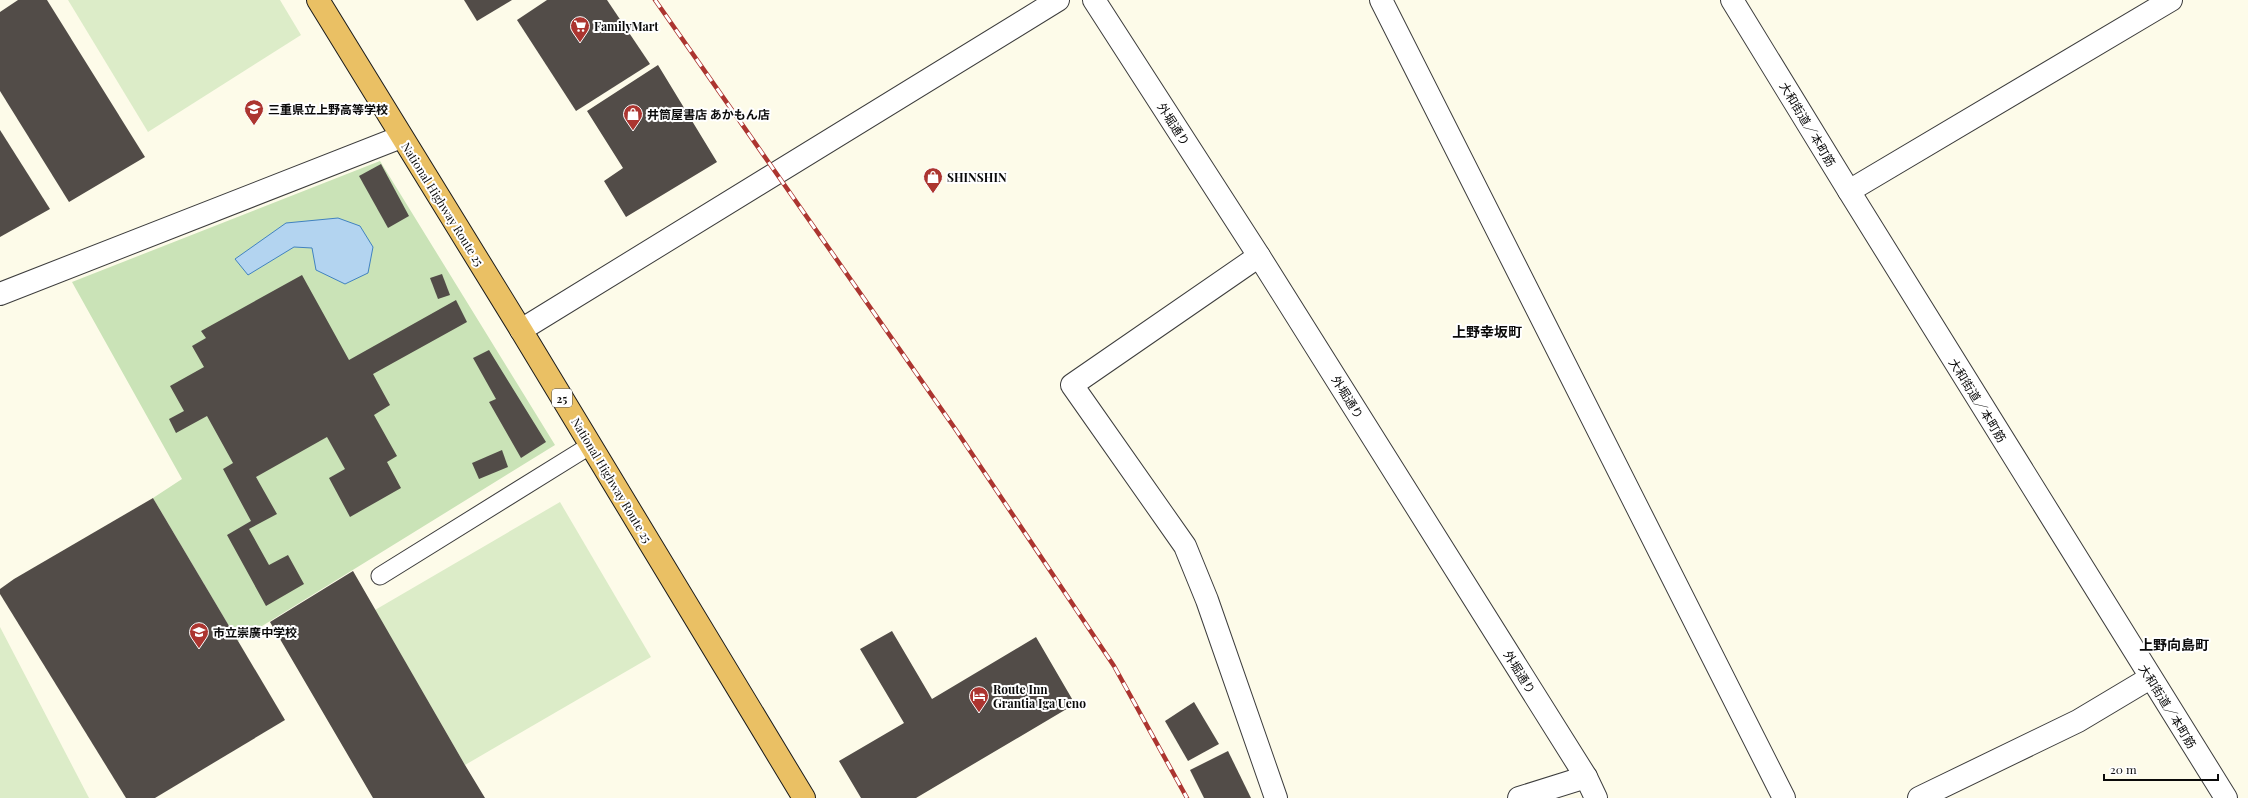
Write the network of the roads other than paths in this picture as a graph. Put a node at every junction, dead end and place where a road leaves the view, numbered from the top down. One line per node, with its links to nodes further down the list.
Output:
1 (318, 0): 7 (highway, National Highway Route 25 / 25)
2 (1058, 0): 11 (street)
3 (1094, 0): 9 (street, 外堀通り)
4 (1381, 0): 20 (street)
5 (1732, 0): 8 (street, 大和街道／本町筋)
6 (2171, 0): 8 (street)
7 (401, 137): 10 (street); 11 (highway, National Highway Route 25 / 25)
8 (1849, 191): 14 (street, 大和街道／本町筋)
9 (1259, 256): 15 (street, 外堀通り); 17 (street)
10 (0, 294)
11 (521, 330): 12 (highway, National Highway Route 25 / 25)
12 (591, 445): 13 (lane); 16 (highway, National Highway Route 25 / 25)
13 (380, 576)
14 (2150, 678): 21 (street); 22 (street, 大和街道／本町筋)
15 (1586, 777): 18 (street); 19 (street, 外堀通り)
16 (804, 798)
17 (1276, 798)
18 (1519, 798)
19 (1596, 798)
20 (1784, 798)
21 (1919, 798)
22 (2226, 798)

